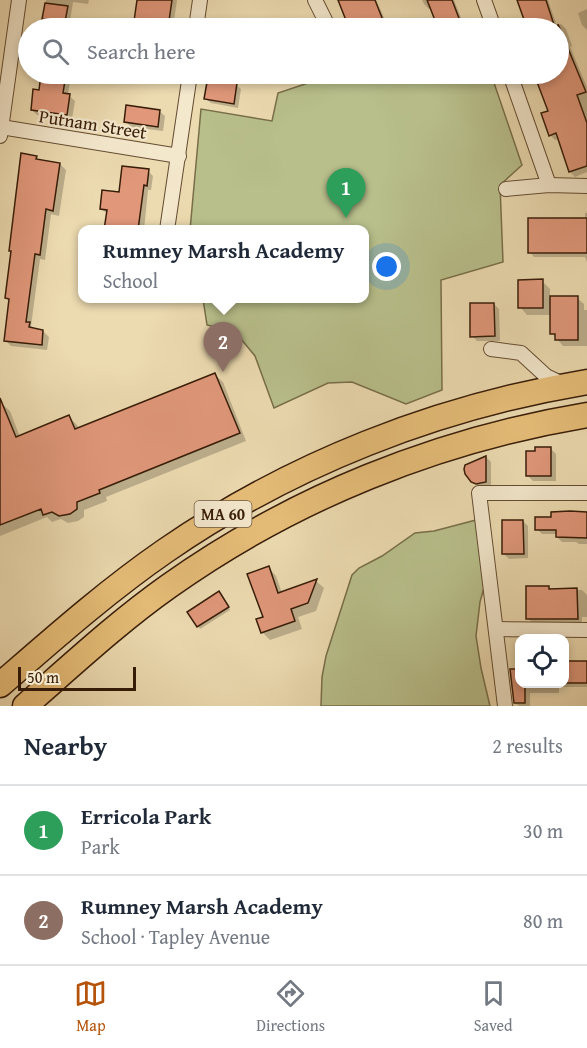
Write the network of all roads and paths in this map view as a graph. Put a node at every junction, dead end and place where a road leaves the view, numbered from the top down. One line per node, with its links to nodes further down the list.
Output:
1 (19, 0): 10 (street)
2 (200, 0): 5 (street)
3 (315, 0): 6 (street)
4 (484, 0): 7 (street)
5 (197, 18)
6 (323, 18)
7 (490, 18)
8 (189, 84): 11 (street)
9 (513, 84): 12 (street)
10 (1, 132): 11 (street, Putnam Street)
11 (179, 156): 15 (street)
12 (549, 186): 13 (street); 14 (street)
13 (587, 186)
14 (506, 189)
15 (168, 225)
16 (491, 349): 17 (street)
17 (577, 384): 22 (highway, MA 60)
18 (587, 415): 23 (highway, MA 60)
19 (587, 494): 20 (street)
20 (496, 629): 21 (street); 24 (street)
21 (587, 630)
22 (0, 685)
23 (26, 706)
24 (505, 706)

